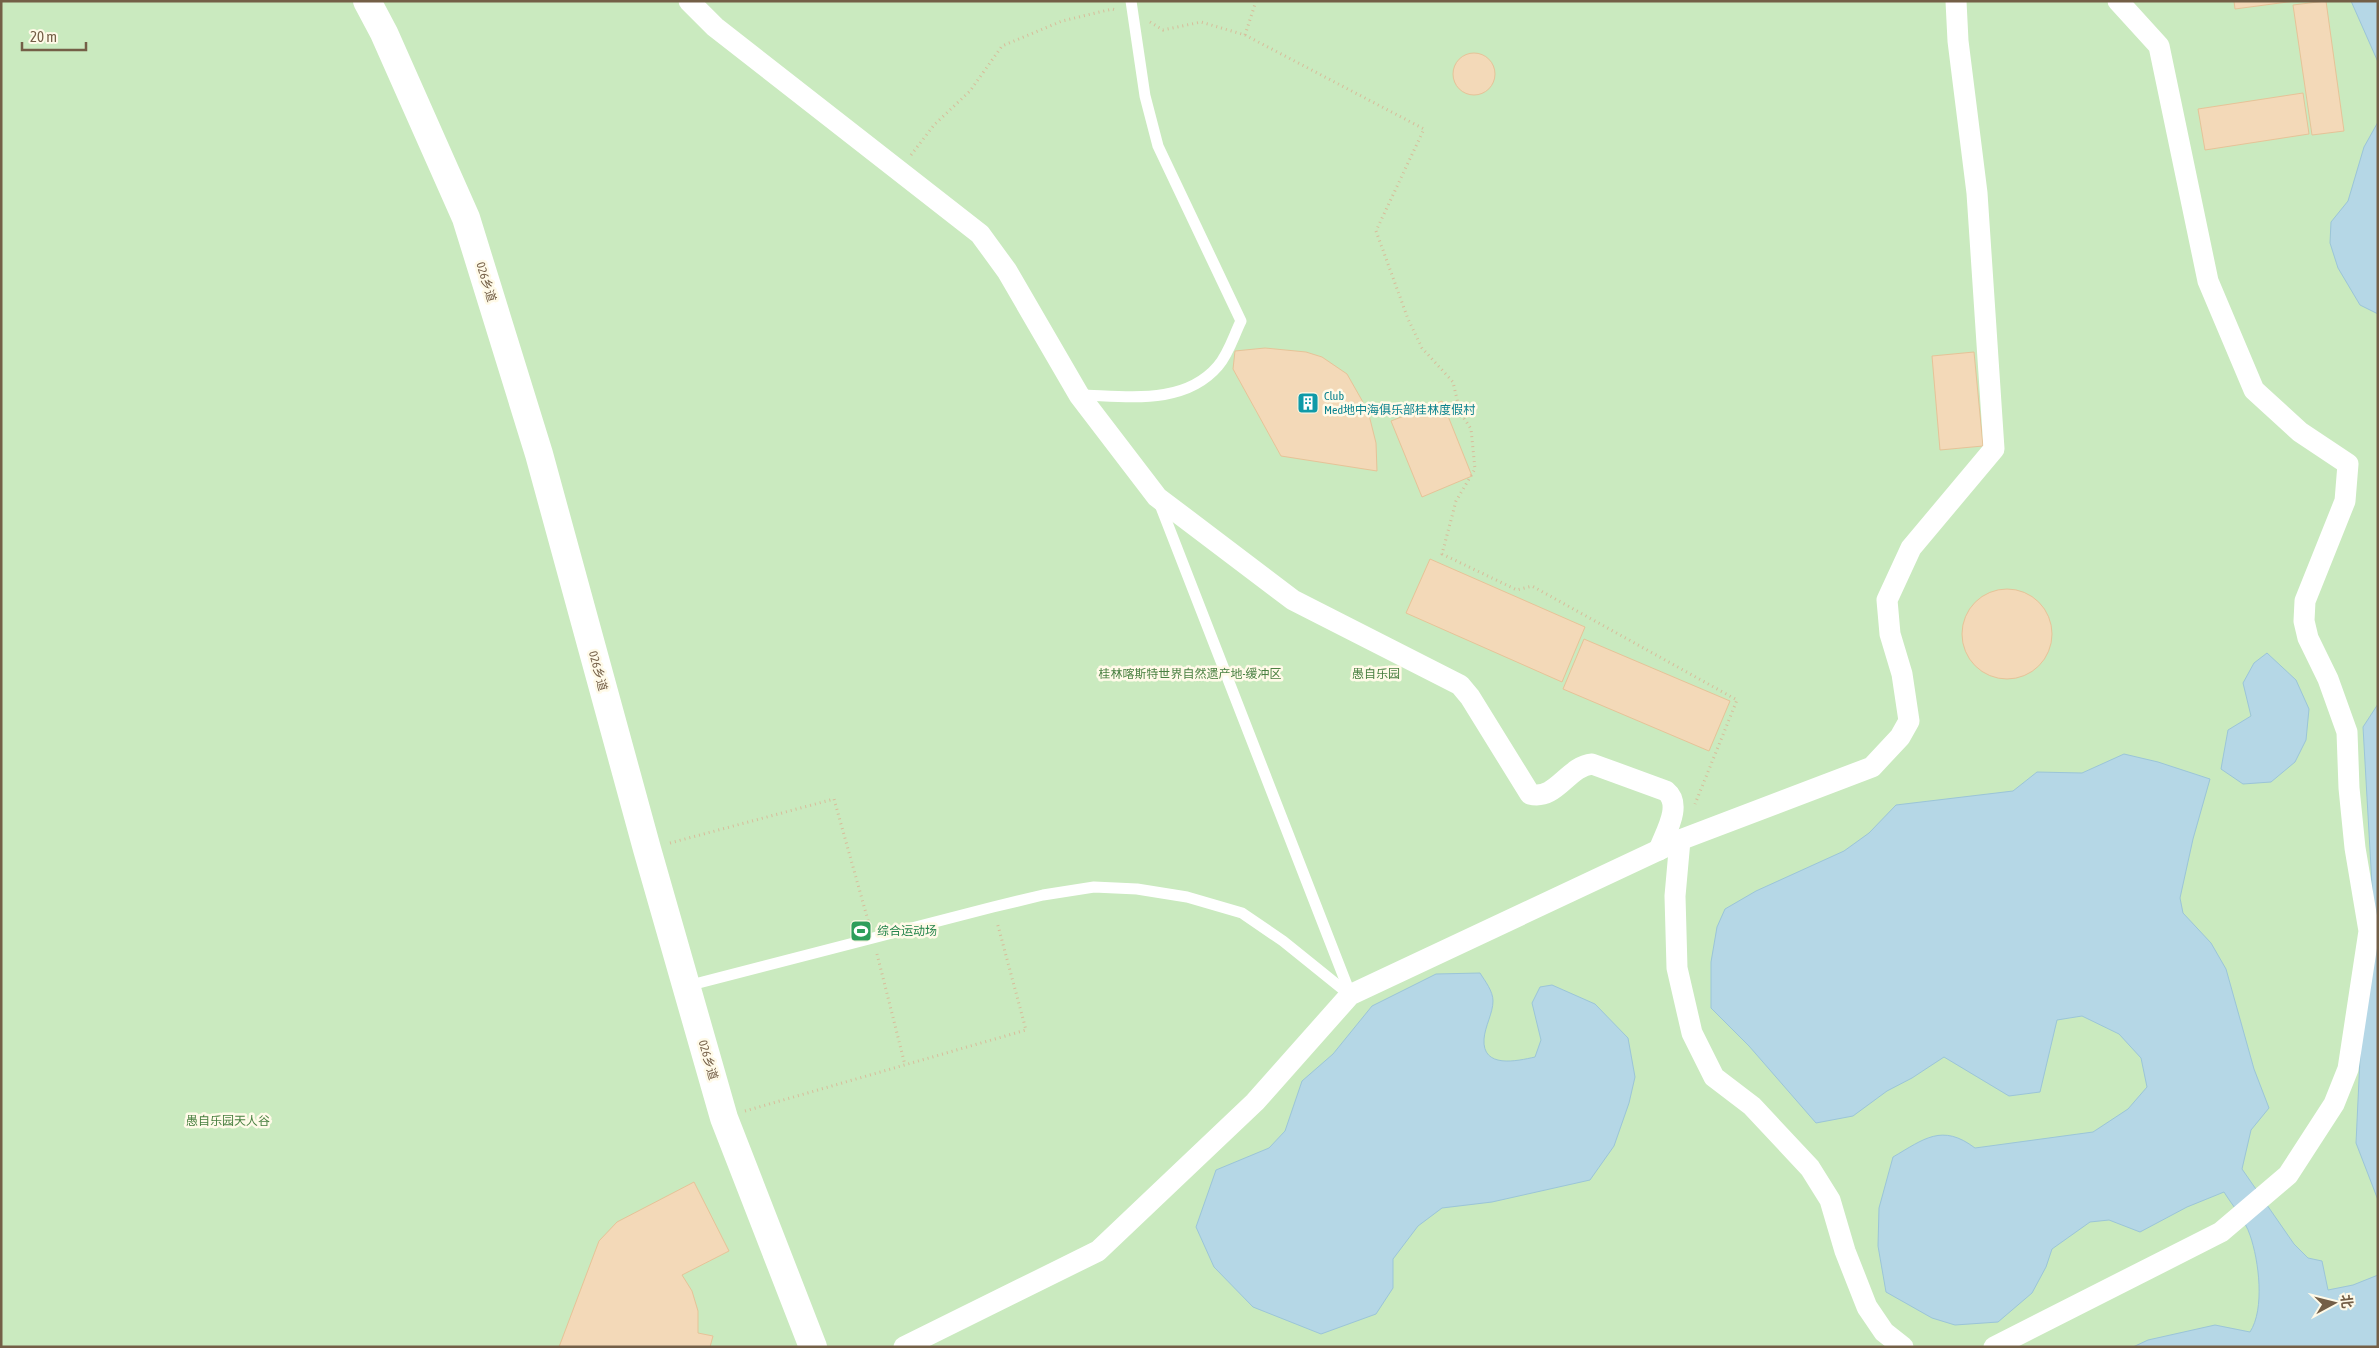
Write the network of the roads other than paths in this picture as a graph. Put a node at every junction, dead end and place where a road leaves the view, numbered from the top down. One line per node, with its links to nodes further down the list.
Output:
1 (367, 1): 10 (street, 026乡道)
2 (689, 1): 6 (street)
3 (1131, 1): 6 (lane)
4 (1956, 1): 8 (street)
5 (2118, 1): 15 (street)
6 (1079, 395): 7 (street)
7 (1157, 497): 9 (street); 11 (lane)
8 (1680, 840): 9 (street); 14 (street)
9 (1658, 850): 11 (street)
10 (687, 986): 11 (lane); 12 (street, 026乡道)
11 (1350, 994): 13 (street)
12 (813, 1347)
13 (904, 1347)
14 (1903, 1347)
15 (1994, 1347)

